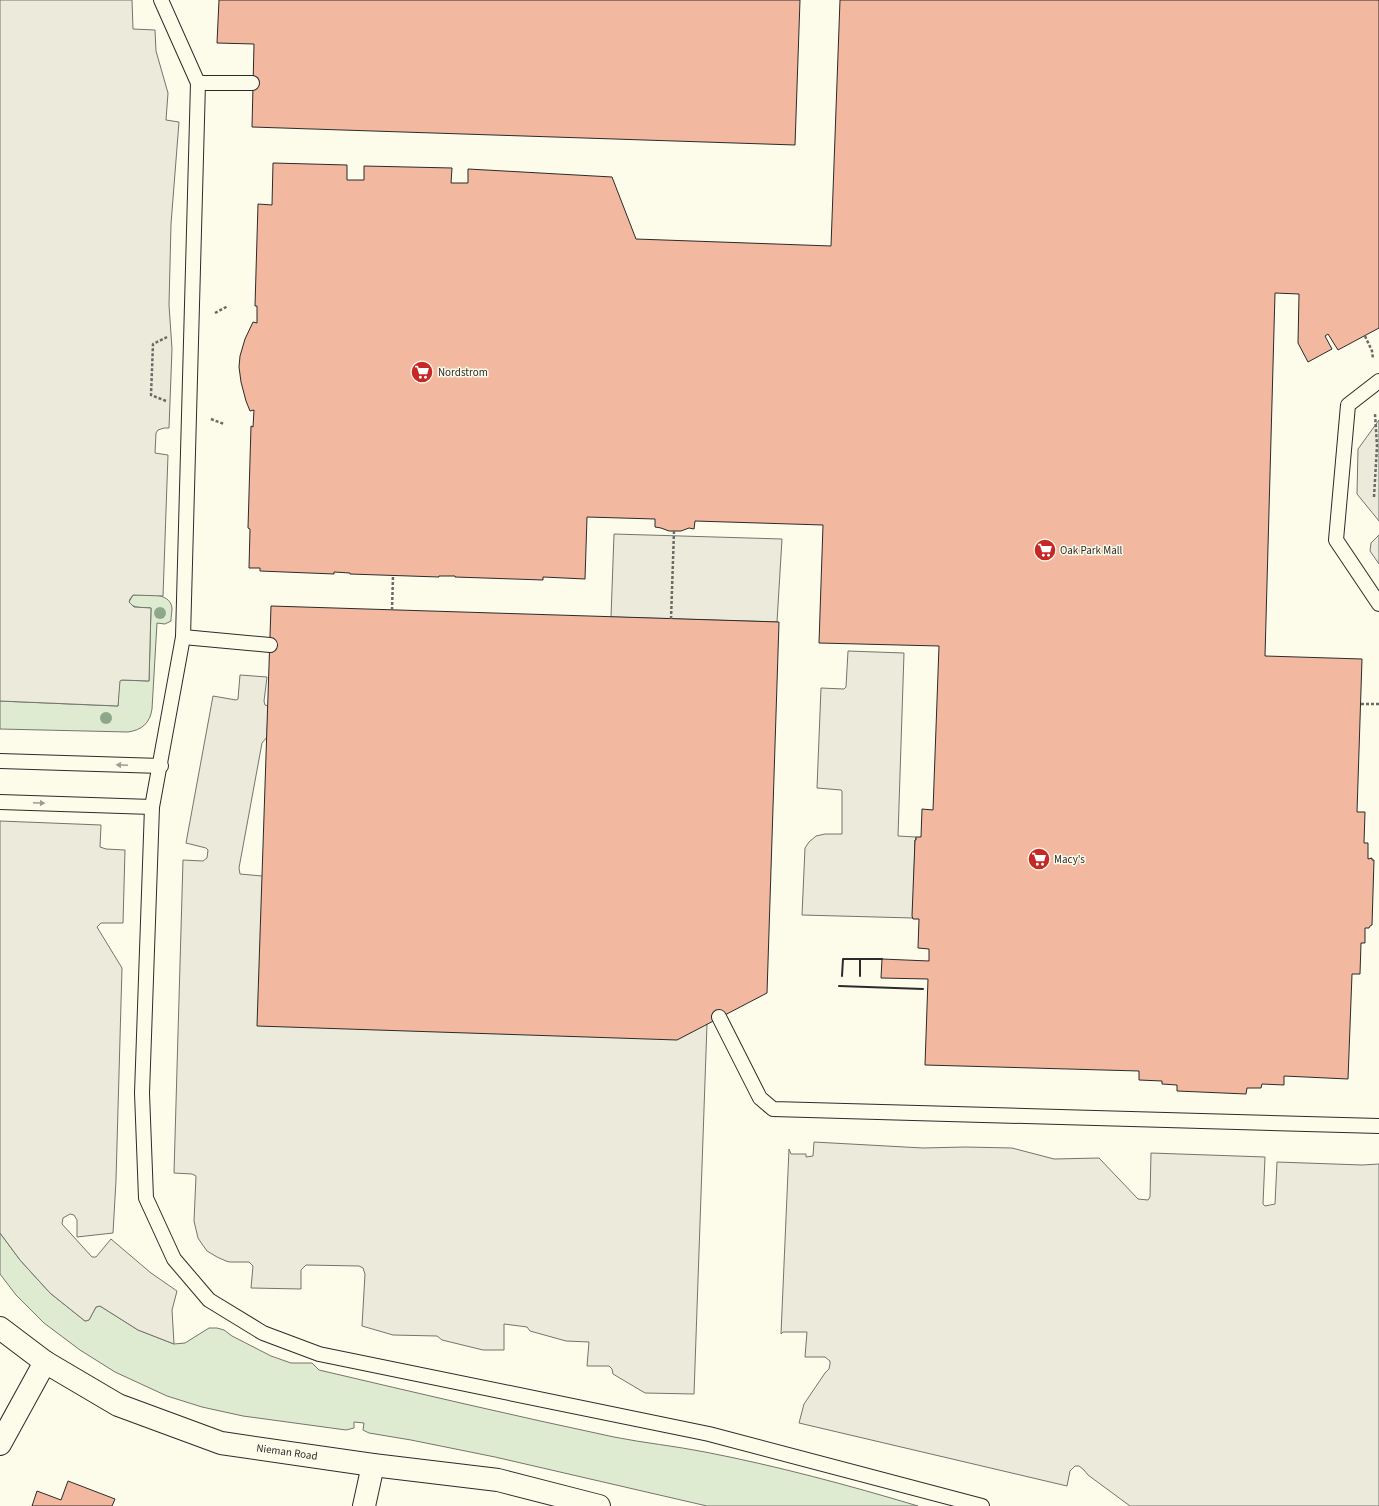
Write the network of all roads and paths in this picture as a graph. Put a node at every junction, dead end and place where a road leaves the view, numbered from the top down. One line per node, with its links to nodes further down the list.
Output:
1 (161, 0): 3 (lane)
2 (252, 82): 3 (lane)
3 (198, 83): 12 (lane)
4 (1365, 336): 5 (path)
5 (1376, 383): 6 (path); 9 (lane)
6 (1374, 497)
7 (674, 531): 11 (path)
8 (394, 576): 10 (path)
9 (1379, 604)
10 (392, 610)
11 (671, 619)
12 (183, 637): 13 (lane); 17 (lane)
13 (270, 645)
14 (1360, 704): 15 (path)
15 (1379, 704)
16 (0, 761): 17 (lane, one-way to 16)
17 (161, 766): 19 (lane)
18 (0, 802): 19 (lane, one-way to 19)
19 (152, 807): 28 (lane)
20 (719, 1017): 21 (lane)
21 (1379, 1126)
22 (0, 1328): 23 (street, Nieman Road)
23 (44, 1362): 24 (street); 25 (street, Nieman Road)
24 (0, 1444)
25 (373, 1465): 26 (street); 27 (street, Nieman Road)
26 (364, 1506)
27 (599, 1506)
28 (982, 1506)

